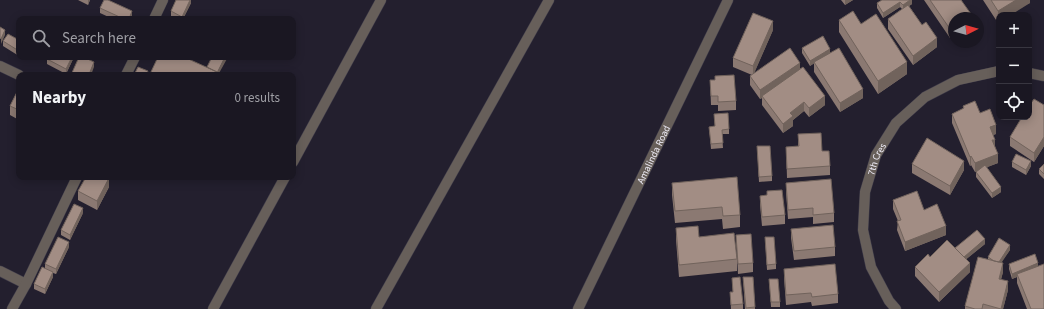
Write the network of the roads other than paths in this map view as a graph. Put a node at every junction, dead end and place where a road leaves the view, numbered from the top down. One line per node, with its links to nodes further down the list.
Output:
1 (163, 0): 5 (street)
2 (381, 0): 13 (street)
3 (549, 0): 20 (street)
4 (728, 0): 21 (street, Amalinda Road)
5 (155, 16)
6 (134, 60): 8 (street)
7 (0, 66): 10 (street)
8 (128, 72)
9 (996, 72): 22 (street, 7th Cres)
10 (16, 74)
11 (1032, 74): 12 (street)
12 (1044, 76)
13 (296, 156)
14 (76, 180): 17 (street)
15 (283, 180): 19 (street)
16 (0, 271): 17 (street)
17 (26, 284): 18 (street)
18 (12, 309)
19 (213, 309)
20 (376, 309)
21 (578, 309)
22 (896, 309)

